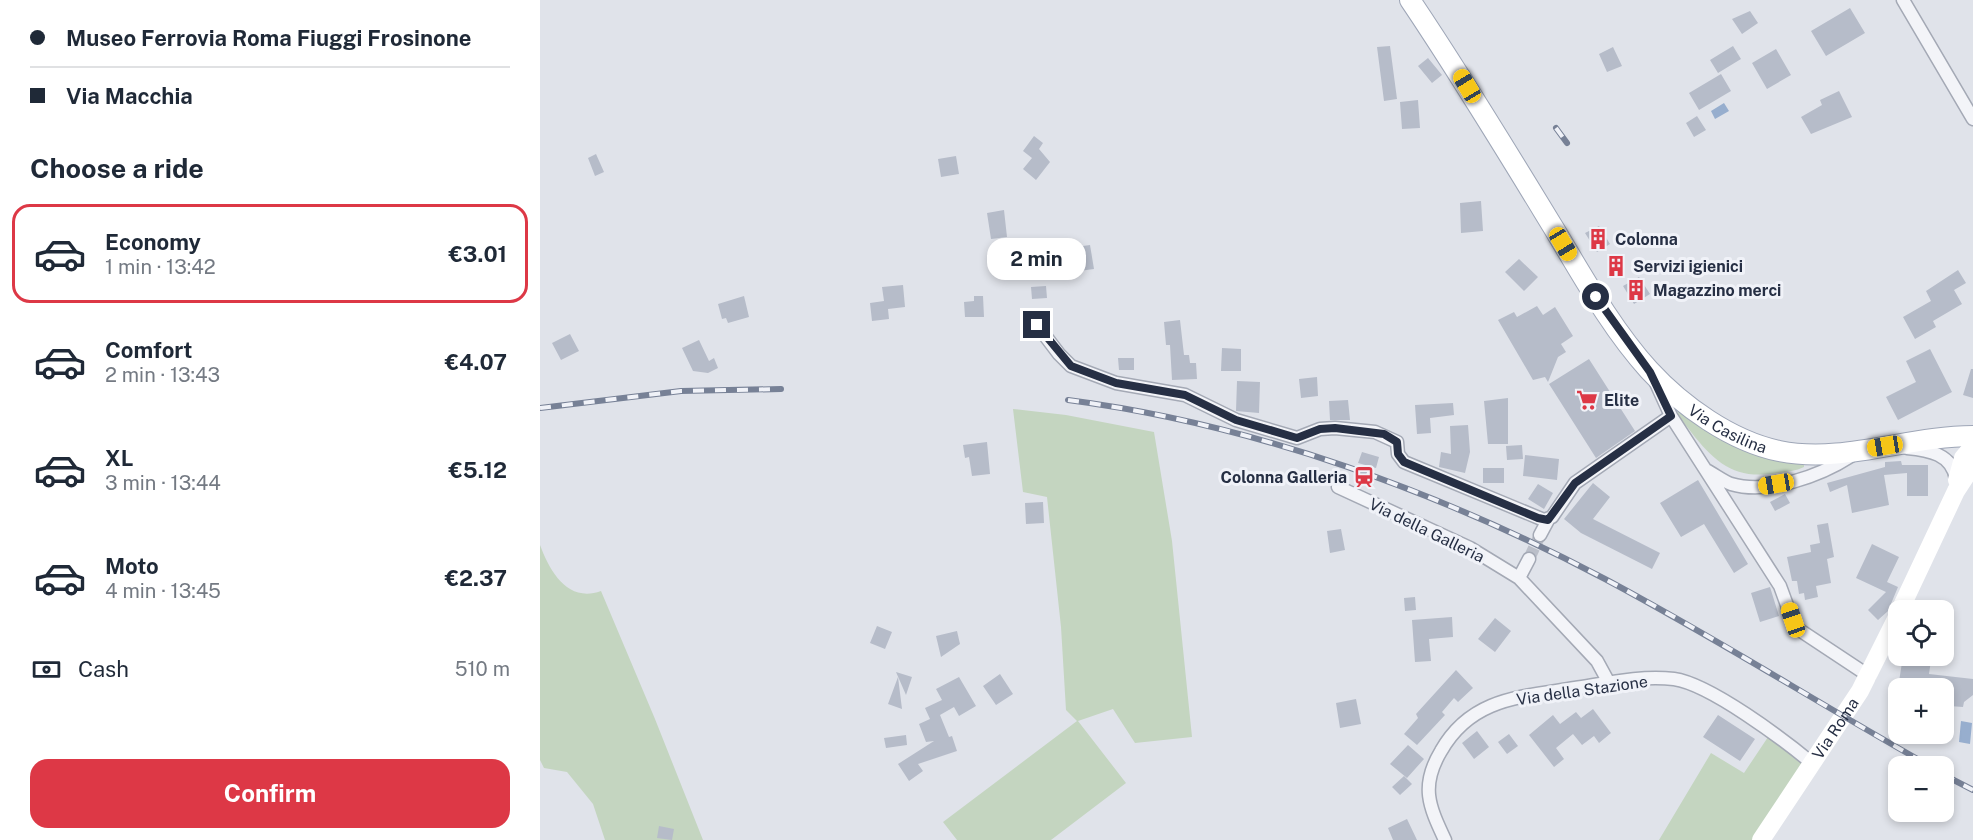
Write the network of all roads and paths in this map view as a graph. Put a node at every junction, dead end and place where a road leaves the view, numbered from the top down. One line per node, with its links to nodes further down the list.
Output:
1 (1410, 0): 5 (main road, Via Casilina)
2 (1904, 0): 3 (street)
3 (1973, 119)
4 (1037, 325): 15 (street)
5 (1650, 372): 6 (street); 10 (main road, Via Casilina)
6 (1671, 416): 11 (street); 15 (street)
7 (1973, 436): 8 (main road, Via Casilina)
8 (1885, 446): 10 (main road, Via Casilina); 14 (street)
9 (1973, 446): 14 (street, Via Roma)
10 (1859, 451): 11 (street)
11 (1706, 470): 21 (street)
12 (1972, 470): 14 (street, Via Roma)
13 (1338, 487): 18 (street, Via della Galleria)
14 (1956, 491): 19 (street, Via Roma)
15 (1548, 520): 16 (street)
16 (1540, 535)
17 (1529, 559): 18 (street)
18 (1519, 578): 22 (street, Via della Galleria)
19 (1905, 600)
20 (1888, 637): 21 (street, Via Roma)
21 (1869, 676): 23 (street, Via Roma)
22 (1609, 683): 23 (street, Via della Stazione); 24 (street, Via della Stazione)
23 (1813, 764): 25 (street, Via Roma)
24 (1445, 840)
25 (1761, 840)

